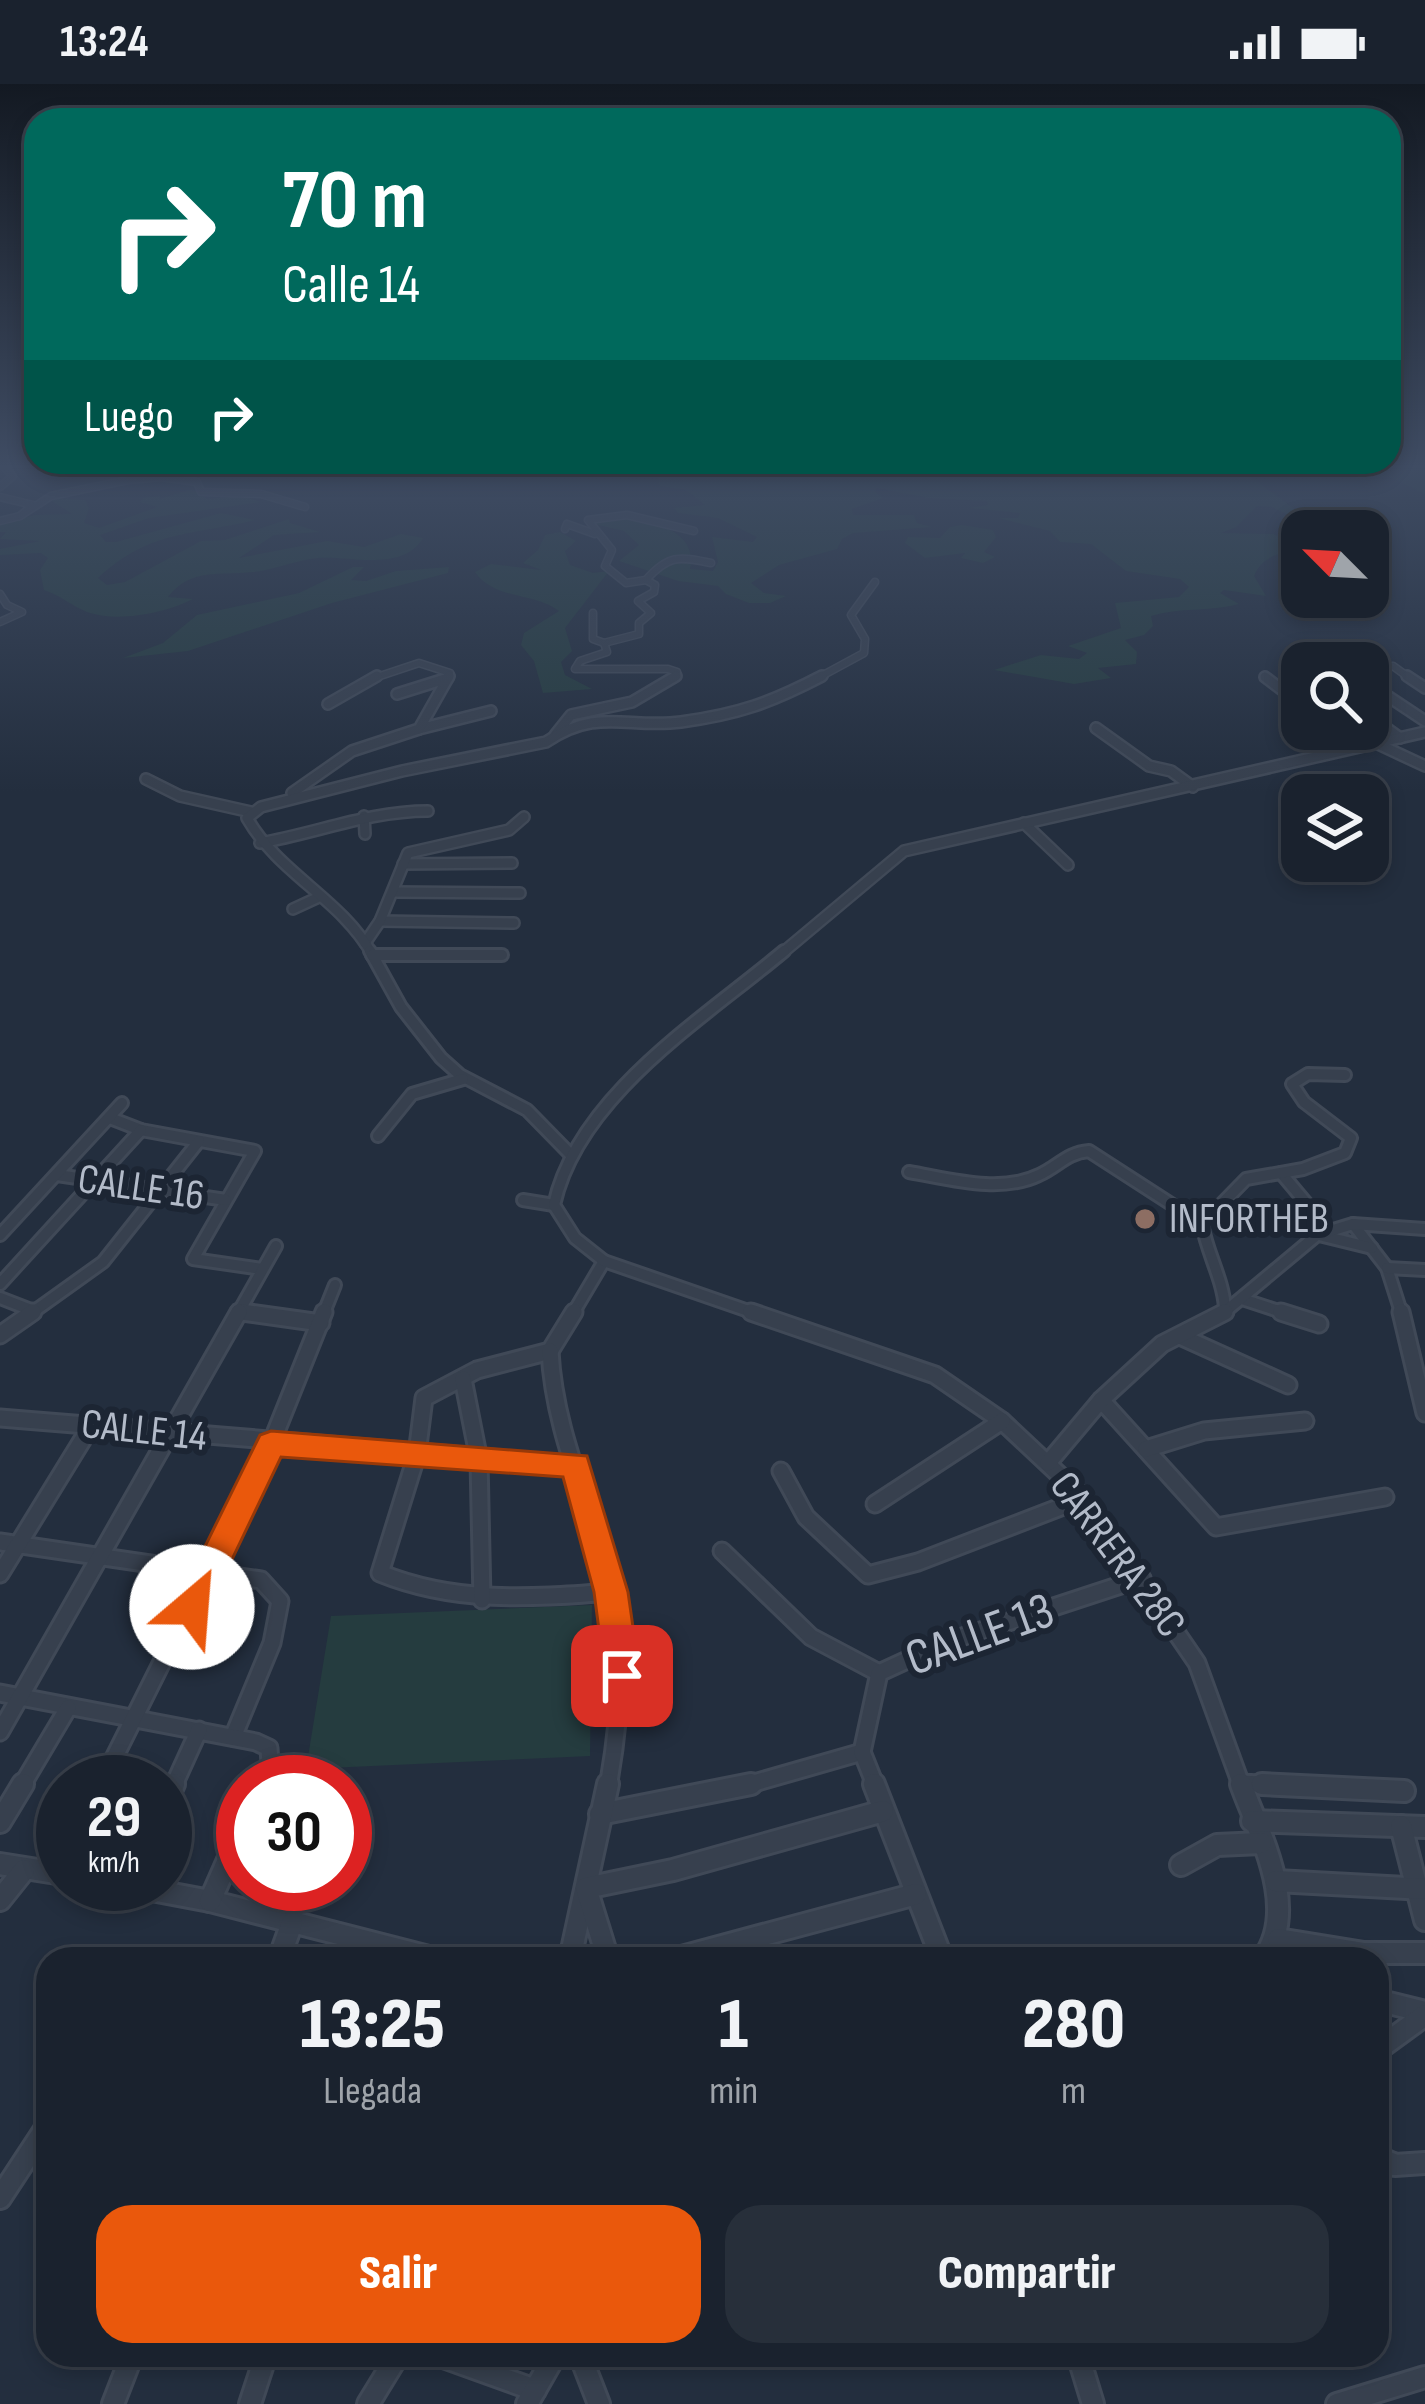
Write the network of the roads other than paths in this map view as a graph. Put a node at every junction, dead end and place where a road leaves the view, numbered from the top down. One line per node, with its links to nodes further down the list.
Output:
1 (615, 575): 3 (street)
2 (651, 575): 3 (street)
3 (646, 580): 8 (street)
4 (875, 582): 23 (street)
5 (0, 594): 7 (street)
6 (593, 613): 8 (street)
7 (0, 622)
8 (604, 644): 23 (street)
9 (1393, 666): 12 (street)
10 (1265, 677): 13 (street)
11 (448, 679): 14 (street); 16 (street); 20 (street)
12 (1425, 688)
13 (1281, 689)
14 (397, 694)
15 (1389, 699): 18 (street)
16 (328, 704)
17 (491, 710): 20 (street)
18 (1425, 721)
19 (1096, 728): 30 (street)
20 (419, 729): 31 (street)
21 (1389, 730): 24 (street)
22 (1425, 732): 24 (street)
23 (554, 736): 31 (street)
24 (1400, 738): 25 (street)
25 (1389, 740)
26 (1389, 749): 28 (street)
27 (1346, 750): 30 (street)
28 (1425, 766)
29 (146, 779): 33 (street)
30 (1193, 787): 36 (street)
31 (275, 802): 33 (street)
32 (428, 811): 34 (street)
33 (251, 812): 38 (street)
34 (364, 816): 37 (street); 38 (street)
35 (524, 817): 40 (street)
36 (1024, 823): 41 (street); 58 (street)
37 (365, 834)
38 (260, 843): 44 (street)
39 (512, 863): 40 (street)
40 (403, 864): 42 (street)
41 (1068, 865)
42 (393, 892): 43 (street); 46 (street)
43 (520, 893)
44 (319, 897): 45 (street); 48 (street)
45 (292, 909)
46 (380, 921): 47 (street); 48 (street)
47 (514, 923)
48 (365, 943): 49 (street)
49 (372, 955): 50 (street); 52 (street)
50 (502, 956)
51 (1345, 1075): 60 (street)
52 (463, 1079): 56 (street); 58 (street)
53 (122, 1102): 54 (street)
54 (110, 1118): 55 (street); 61 (street)
55 (141, 1130): 57 (street); 62 (street)
56 (378, 1136)
57 (199, 1141): 63 (street); 64 (street)
58 (572, 1156): 66 (street)
59 (909, 1172): 67 (street)
60 (1281, 1173): 67 (street); 70 (street)
61 (57, 1175): 62 (street, CALLE 16); 71 (street)
62 (96, 1181): 63 (street, CALLE 16); 78 (street)
63 (163, 1190): 64 (street, CALLE 16); 83 (street)
64 (226, 1200): 76 (street)
65 (523, 1200): 66 (street)
66 (554, 1205): 74 (street, CARRERA 28C)
67 (1202, 1224): 82 (street)
68 (1353, 1224): 69 (street); 70 (street); 73 (street)
69 (1425, 1229)
70 (1323, 1232): 73 (street); 81 (street)
71 (0, 1235)
72 (276, 1246): 76 (street)
73 (1372, 1248): 75 (street)
74 (604, 1261): 91 (street); 97 (street, CARRERA 28C)
75 (1387, 1268): 77 (street); 89 (street)
76 (262, 1269): 84 (street)
77 (1425, 1270)
78 (0, 1284)
79 (335, 1285): 85 (street)
80 (0, 1298): 83 (street)
81 (1242, 1299): 82 (street); 86 (street)
82 (1225, 1308): 88 (street)
83 (32, 1310): 87 (street)
84 (237, 1311): 85 (street); 100 (street)
85 (321, 1323): 101 (street)
86 (1319, 1324)
87 (0, 1335)
88 (1182, 1337): 93 (street); 94 (street)
89 (1408, 1346): 90 (street); 95 (street)
90 (1425, 1347)
91 (550, 1351): 92 (street); 106 (street)
92 (463, 1379): 103 (street); 104 (street)
93 (1288, 1385)
94 (1101, 1400): 102 (street); 105 (street)
95 (1425, 1413)
96 (0, 1418): 99 (street, CALLE 14)
97 (1002, 1421): 105 (street, CARRERA 28C); 110 (street)
98 (1305, 1421): 102 (street)
99 (91, 1426): 100 (street, CALLE 14); 112 (street)
100 (166, 1434): 101 (street, CALLE 14); 114 (street)
101 (271, 1444): 103 (street, CALLE 14); 115 (street)
102 (1146, 1449): 108 (street)
103 (417, 1454): 104 (street, CALLE 14); 119 (street)
104 (479, 1460): 106 (street, CALLE 14); 119 (street)
105 (1048, 1463): 109 (street, CARRERA 28C)
106 (576, 1465): 118 (street)
107 (781, 1471): 109 (street)
108 (1385, 1497)
109 (1084, 1498): 117 (street, CARRERA 28C)
110 (874, 1504)
111 (0, 1542): 112 (street)
112 (18, 1545): 114 (street); 116 (street)
113 (722, 1550): 120 (street)
114 (99, 1556): 115 (street); 122 (street)
115 (211, 1571): 124 (street); 127 (street)
116 (0, 1574)
117 (1142, 1578): 120 (street, CALLE 13); 132 (street, CARRERA 28C)
118 (611, 1592): 119 (street); 135 (street)
119 (482, 1600)
120 (879, 1673): 128 (street, CALLE 13)
121 (0, 1693): 122 (street)
122 (21, 1699): 123 (street); 126 (street)
123 (68, 1708): 124 (street); 137 (street)
124 (136, 1717): 125 (street); 129 (street)
125 (199, 1730): 127 (street); 130 (street)
126 (0, 1732)
127 (233, 1737): 131 (street)
128 (862, 1752): 134 (street); 135 (street)
129 (116, 1755)
130 (188, 1755)
131 (269, 1755)
132 (1240, 1783): 133 (street); 136 (street, CARRERA 28C)
133 (1404, 1791)
134 (884, 1811): 147 (street); 149 (street)
135 (599, 1814): 147 (street)
136 (1252, 1821): 138 (street); 140 (street, CARRERA 28C)
137 (0, 1822)
138 (1401, 1826): 139 (street); 148 (street)
139 (1425, 1827)
140 (1261, 1843): 142 (street); 145 (street, CARRERA 28C)
141 (0, 1864): 144 (street)
142 (1181, 1864)
143 (36, 1869): 144 (street)
144 (24, 1870): 151 (street)
145 (1276, 1881): 148 (street); 155 (street, CARRERA 28C)
146 (216, 1887): 152 (street)
147 (586, 1888): 158 (street); 159 (street)
148 (1421, 1889): 153 (street)
149 (916, 1894): 160 (street); 161 (street)
150 (192, 1897): 152 (street)
151 (0, 1900)
152 (210, 1901): 154 (street)
153 (1425, 1920)
154 (292, 1923): 156 (street); 157 (street)
155 (1279, 1939): 162 (street); 163 (street)
156 (283, 1947)
157 (376, 1947)
158 (573, 1947)
159 (604, 1947)
160 (728, 1947)
161 (937, 1947)
162 (1273, 1947)
163 (1328, 1947)
164 (1389, 1953): 165 (street)
165 (1425, 1953)
166 (1389, 2004): 167 (street)
167 (1425, 2014): 168 (street)
168 (1389, 2041)
169 (36, 2143): 172 (street)
170 (1389, 2162): 171 (street)
171 (1425, 2163)
172 (0, 2198)
173 (127, 2367): 182 (street)
174 (262, 2367): 183 (street)
175 (391, 2367): 184 (street)
176 (465, 2367): 181 (street)
177 (548, 2367): 181 (street)
178 (585, 2367): 185 (street)
179 (1082, 2367): 186 (street)
180 (1425, 2377): 187 (street)
181 (531, 2397)
182 (113, 2404)
183 (250, 2404)
184 (368, 2404)
185 (599, 2404)
186 (1093, 2404)
187 (1337, 2404)

